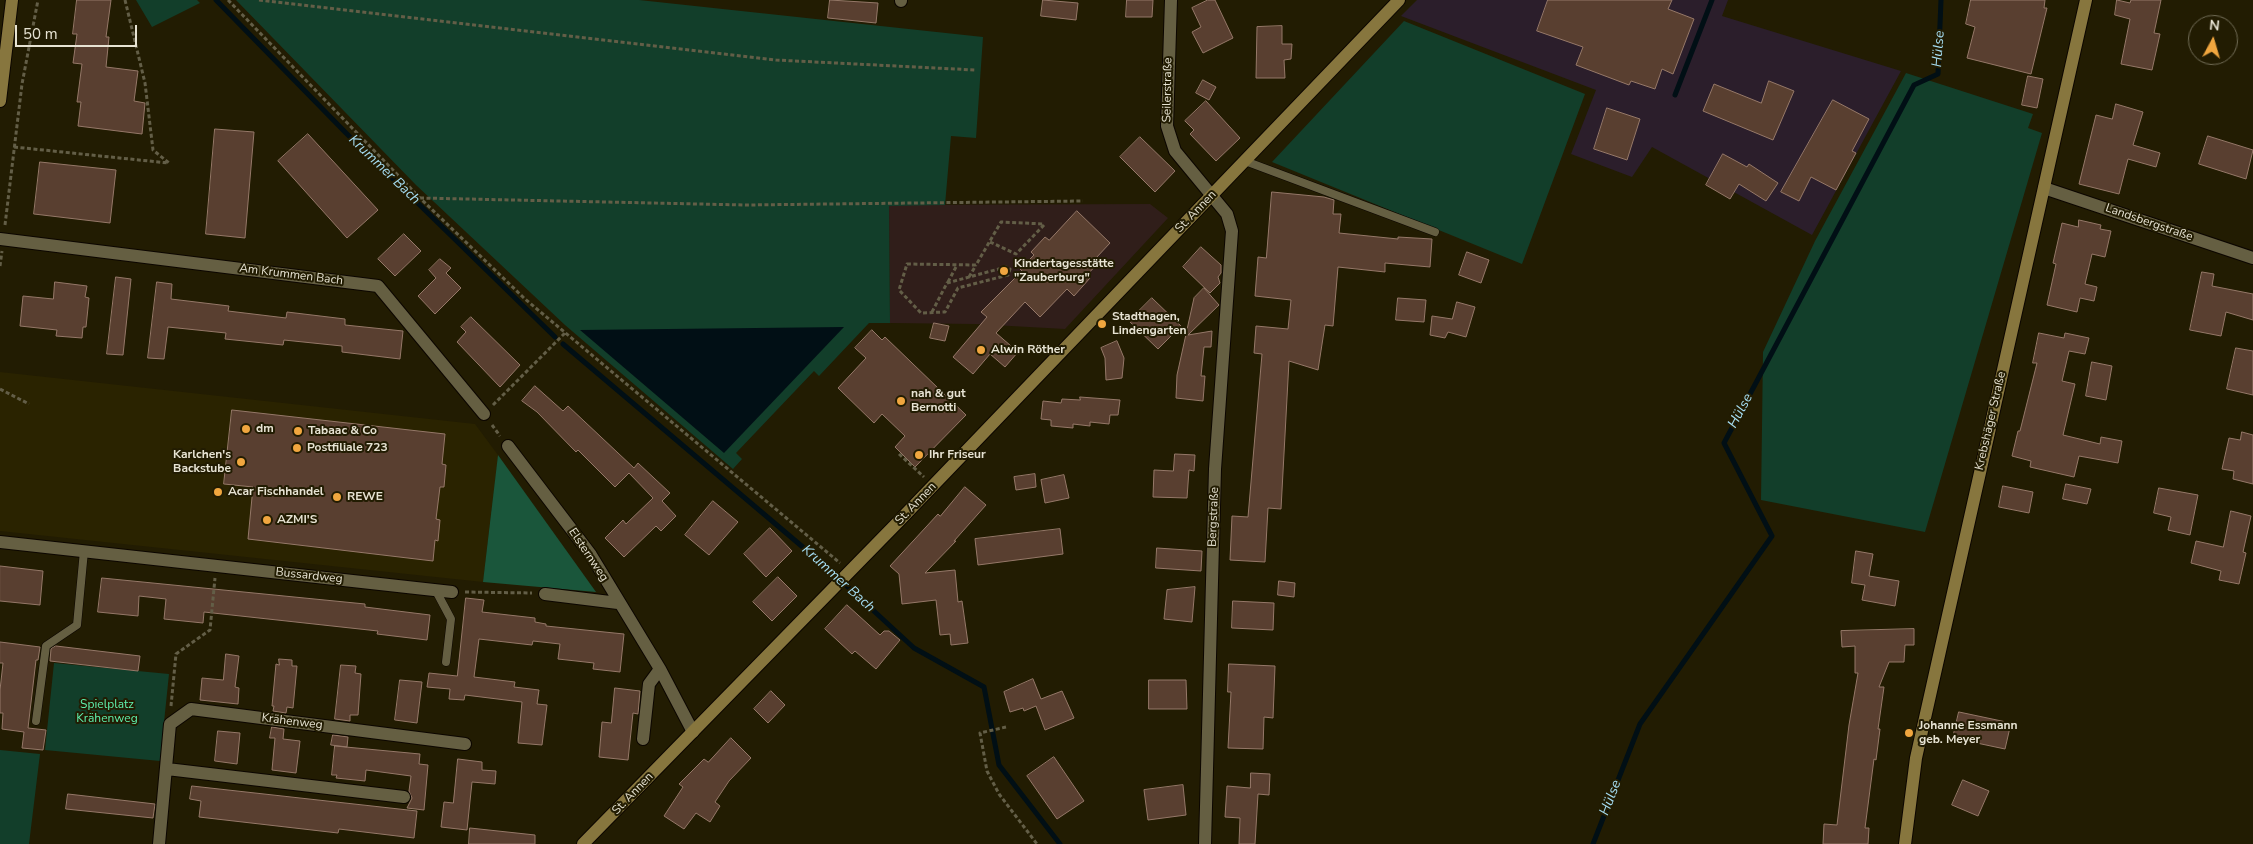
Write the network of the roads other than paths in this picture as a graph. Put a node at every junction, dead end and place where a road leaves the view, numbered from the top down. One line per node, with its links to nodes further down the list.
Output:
1 (12, 0): 5 (main road)
2 (1171, 0): 8 (street, Seilerstraße)
3 (1399, 0): 6 (main road, St. Annen)
4 (2086, 0): 7 (main road, Krebshäger Straße)
5 (0, 101)
6 (1245, 161): 8 (main road, St. Annen); 9 (lane)
7 (2044, 188): 11 (street, Landsbergstraße); 31 (main road, Krebshäger Straße)
8 (1212, 196): 23 (main road, St. Annen); 30 (street, Bergstraße)
9 (1435, 232)
10 (2, 239): 12 (street, Am Krummen Bach)
11 (2253, 258)
12 (484, 414)
13 (508, 446): 19 (street, Elsternweg)
14 (0, 542): 15 (street, Bussardweg)
15 (84, 551): 16 (street, Bussardweg); 22 (lane)
16 (435, 590): 17 (street, Bussardweg); 20 (lane)
17 (452, 592)
18 (545, 594): 19 (street)
19 (618, 603): 21 (street, Elsternweg)
20 (446, 662)
21 (660, 669): 23 (street, Elsternweg); 24 (street)
22 (36, 721)
23 (693, 732): 29 (main road, St. Annen)
24 (643, 739)
25 (464, 744): 26 (street, Krähenweg)
26 (167, 770): 27 (street); 28 (street)
27 (404, 797)
28 (159, 844)
29 (583, 844)
30 (1204, 844)
31 (1905, 844)

